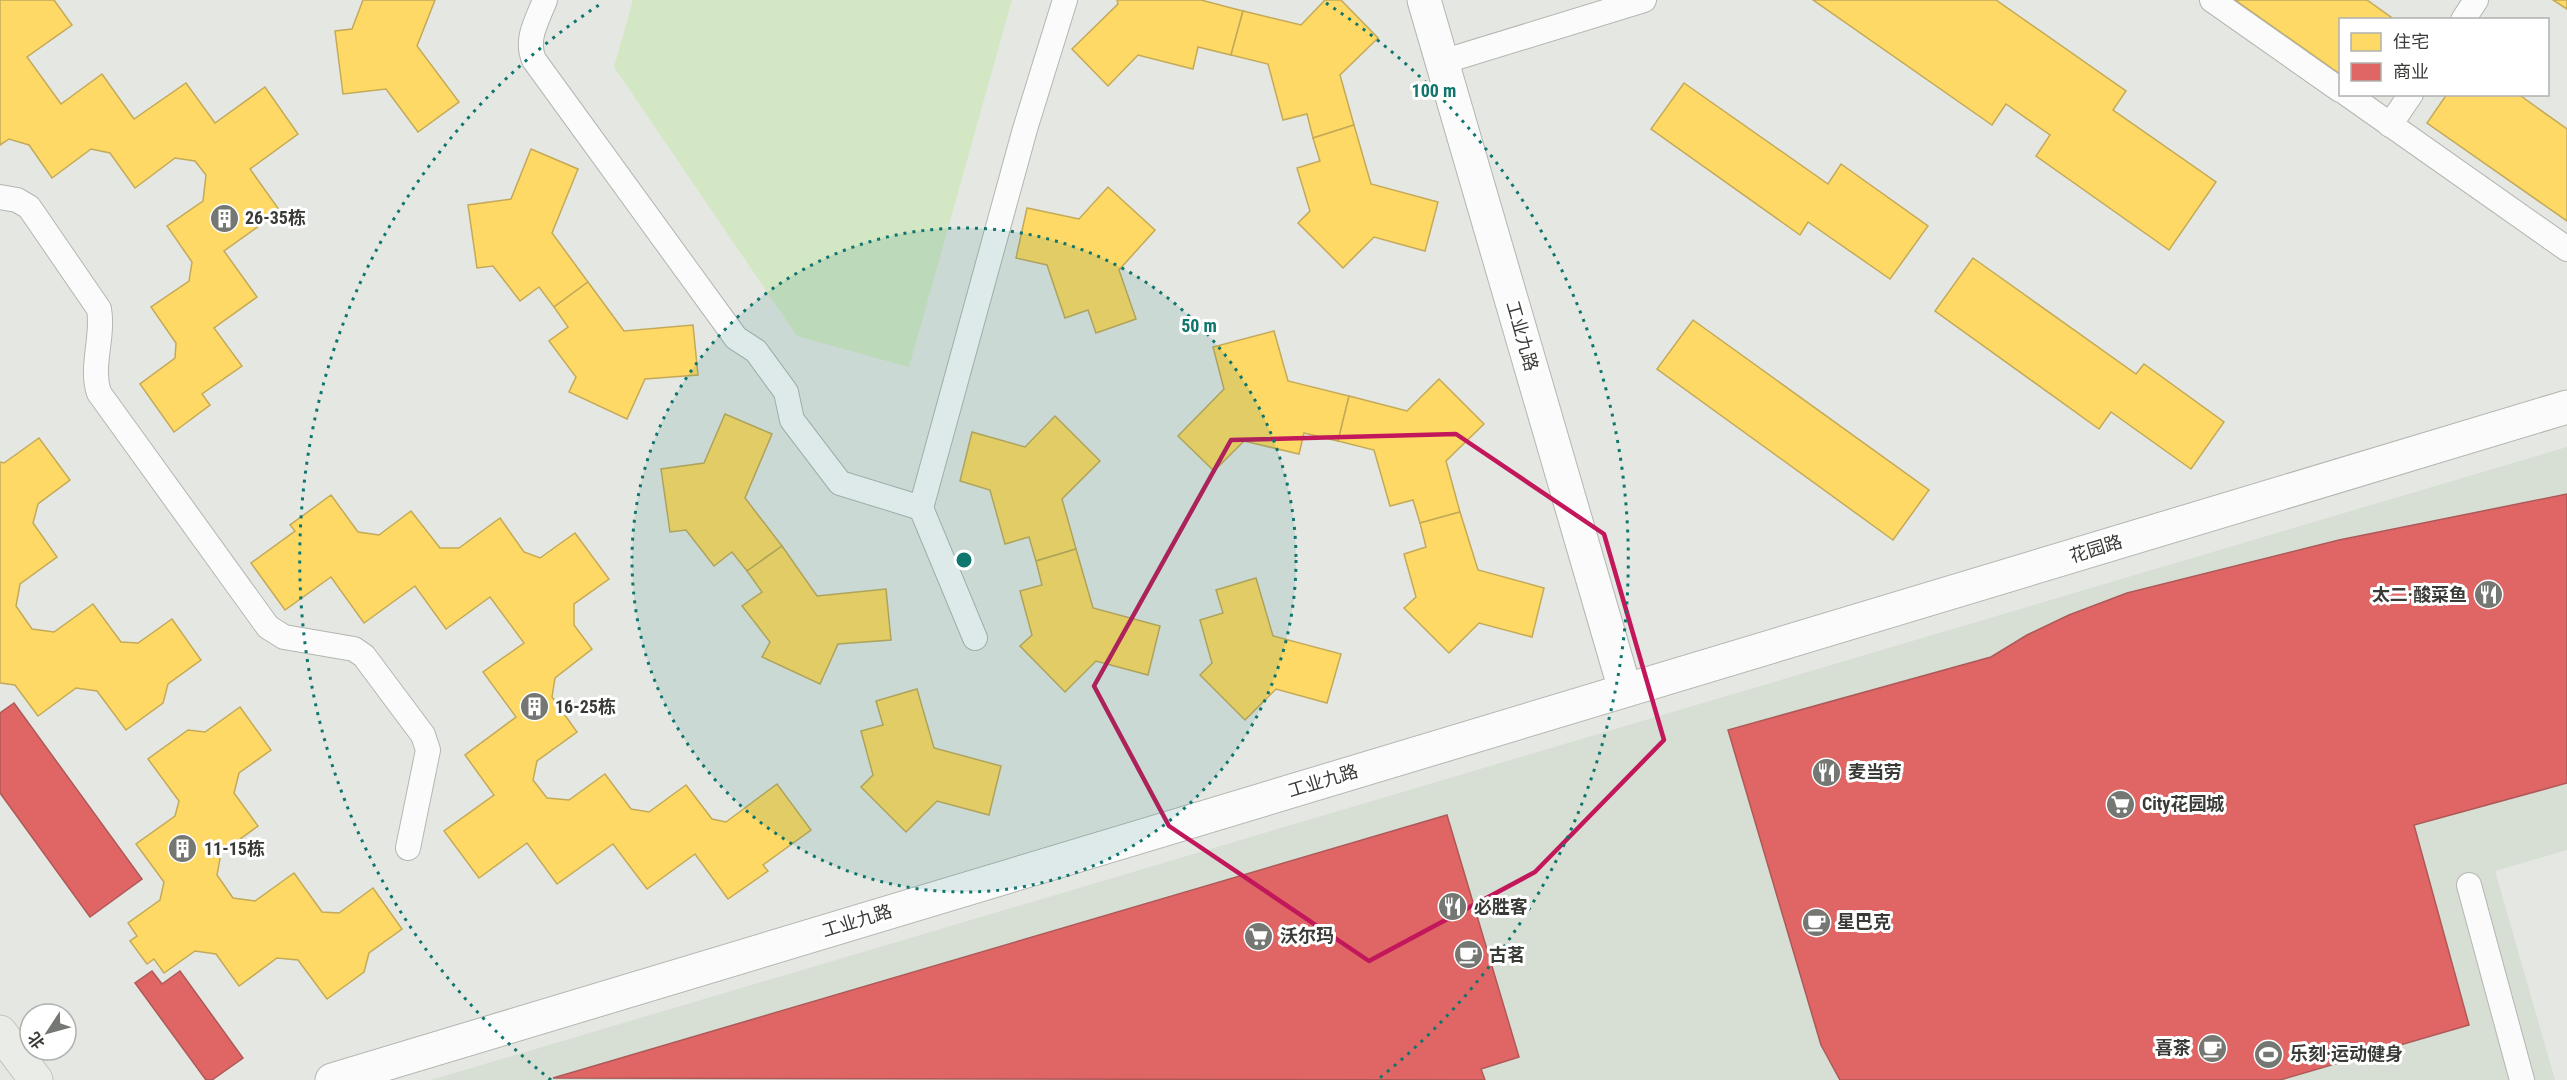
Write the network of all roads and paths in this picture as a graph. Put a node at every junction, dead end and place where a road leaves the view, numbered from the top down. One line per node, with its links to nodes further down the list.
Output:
1 (544, 0): 16 (lane)
2 (1065, 0): 16 (lane)
3 (1424, 0): 8 (street, 工业九路)
4 (1644, 0): 8 (lane)
5 (2212, 0): 9 (lane)
6 (2476, 0): 7 (lane)
7 (2464, 18)
8 (1442, 62): 18 (street, 工业九路)
9 (2339, 89)
10 (2350, 96): 12 (lane)
11 (2410, 96): 12 (lane)
12 (2390, 125): 14 (lane)
13 (0, 197): 19 (lane)
14 (2567, 249)
15 (2567, 407): 18 (street, 花园路)
16 (921, 508): 17 (lane)
17 (975, 638)
18 (1625, 690): 23 (street, 工业九路)
19 (408, 848)
20 (2469, 885): 24 (lane)
21 (0, 1032): 22 (main road)
22 (36, 1080)
23 (333, 1080)
24 (2522, 1080)

